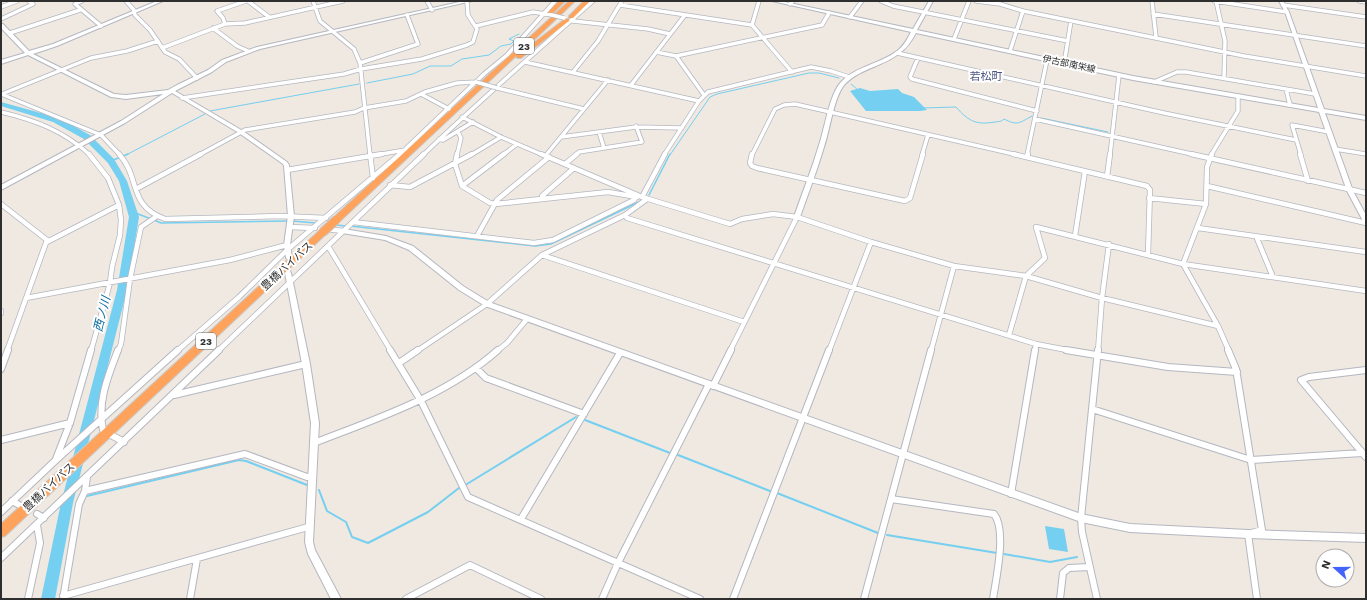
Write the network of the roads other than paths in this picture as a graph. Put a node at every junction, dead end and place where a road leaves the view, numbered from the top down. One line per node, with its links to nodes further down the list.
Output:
1 (3, 1): 31 (street)
2 (17, 1): 31 (street)
3 (29, 1): 48 (street)
4 (82, 1): 34 (street)
5 (126, 1): 40 (street)
6 (161, 1): 40 (street)
7 (247, 1): 45 (street); 52 (street)
8 (313, 1): 33 (street)
9 (342, 1): 33 (street)
10 (427, 1): 35 (street)
11 (469, 1): 35 (street); 58 (street)
12 (554, 1): 41 (street)
13 (562, 1): 41 (highway, 23)
14 (572, 1): 91 (highway, 豊橋バイパス / 23)
15 (587, 1): 49 (highway, 23)
16 (593, 1): 49 (street)
17 (759, 1): 56 (street)
18 (774, 1): 29 (street, 伊古部南栄線)
19 (862, 1): 46 (street)
20 (882, 1): 38 (street)
21 (931, 1): 38 (street)
22 (969, 1): 50 (street)
23 (976, 1): 36 (street)
24 (1152, 1): 42 (street)
25 (1215, 1): 39 (street); 53 (street)
26 (1359, 1): 27 (street)
27 (1366, 2)
28 (621, 3): 44 (street); 55 (street)
29 (791, 3): 37 (street, 伊古部南栄線)
30 (1282, 3): 39 (street); 47 (street)
31 (7, 4): 32 (street)
32 (1, 7)
33 (315, 7): 45 (street); 62 (street)
34 (80, 10): 57 (street); 63 (street)
35 (432, 10): 43 (street)
36 (1023, 11): 51 (street); 61 (street)
37 (829, 12): 46 (street, 伊古部南栄線); 67 (street)
38 (925, 12): 50 (street); 60 (street)
39 (1287, 12): 65 (street)
40 (134, 13): 57 (street); 69 (street)
41 (548, 14): 49 (street, bridge); 58 (street); 91 (highway, 23); 98 (street)
42 (1153, 14): 53 (street); 66 (street)
43 (407, 15): 62 (street); 84 (street)
44 (685, 15): 56 (street); 64 (street)
45 (269, 17): 52 (street)
46 (850, 17): 60 (street, 伊古部南栄線)
47 (1366, 17)
48 (1, 19)
49 (570, 19): 55 (street); 83 (street); 105 (highway, 23)
50 (961, 20): 61 (street); 68 (street)
51 (1071, 21): 66 (street); 70 (street)
52 (225, 24): 59 (street)
53 (1221, 24): 65 (street); 76 (street)
54 (1, 25): 63 (street)
55 (608, 25): 64 (street); 89 (street)
56 (752, 25): 67 (street)
57 (101, 26): 77 (street)
58 (476, 26): 87 (street)
59 (213, 28): 72 (street); 73 (street)
60 (914, 31): 68 (street, 伊古部南栄線); 78 (street)
61 (1016, 31): 70 (street); 74 (street)
62 (333, 32): 73 (street); 84 (street)
63 (10, 33): 77 (street)
64 (670, 34): 75 (street)
65 (1295, 35): 71 (street); 86 (street)
66 (1156, 36): 76 (street)
67 (762, 38): 79 (street); 90 (street)
68 (954, 39): 74 (street, 伊古部南栄線)
69 (158, 41): 72 (street); 88 (street)
70 (1068, 41): 85 (street)
71 (1366, 46)
72 (162, 48): 95 (street)
73 (248, 51): 95 (street)
74 (1010, 51): 81 (street, 伊古部南栄線)
75 (656, 52): 79 (street); 100 (street)
76 (1225, 52): 86 (street); 96 (street)
77 (28, 53): 82 (street); 88 (street)
78 (897, 53): 80 (street); 94 (street)
79 (676, 56): 109 (street)
80 (918, 58): 101 (street); 119 (street)
81 (1047, 60): 85 (street, 伊古部南栄線); 101 (street)
82 (1, 62)
83 (525, 62): 89 (street); 102 (street)
84 (360, 63): 87 (street)
85 (1064, 64): 92 (street, 伊古部南栄線)
86 (1306, 67): 93 (street); 108 (street)
87 (361, 68): 111 (street); 115 (street)
88 (63, 70): 104 (street); 106 (street)
89 (573, 72): 97 (street)
90 (792, 72): 94 (street); 109 (street)
91 (492, 75): 105 (highway, 豊橋バイパス / 23)
92 (1119, 75): 99 (street, 伊古部南栄線); 113 (street)
93 (1366, 76)
94 (849, 77): 121 (street)
95 (197, 78): 104 (street)
96 (1224, 78): 99 (street); 103 (street)
97 (608, 80): 100 (street); 117 (street)
98 (476, 82): 102 (street, bridge); 107 (street); 116 (street)
99 (1154, 82): 110 (street, 伊古部南栄線)
100 (631, 85): 112 (street)
101 (1042, 85): 113 (street); 119 (street)
102 (497, 88): 117 (street); 122 (street)
103 (1286, 89): 108 (street); 114 (street)
104 (172, 91): 111 (street); 133 (street)
105 (476, 91): 182 (highway, 豊橋バイパス / 23, bridge)
106 (1, 94): 133 (street)
107 (421, 94): 115 (street); 116 (street)
108 (1315, 94): 118 (street)
109 (704, 95): 112 (street)
110 (1238, 96): 114 (street, 伊古部南栄線); 127 (street)
111 (182, 98): 129 (street)
112 (699, 101): 128 (street)
113 (1116, 102): 127 (street); 135 (street)
114 (1290, 105): 118 (street, 伊古部南栄線)
115 (364, 108): 129 (street); 146 (street)
116 (449, 109): 144 (street)
117 (584, 109): 137 (street)
118 (1321, 110): 123 (street, 伊古部南栄線); 132 (street)
119 (1037, 111): 124 (street)
120 (1, 112): 141 (street)
121 (831, 112): 134 (street); 157 (street); 157 (street)
122 (462, 117): 125 (street); 138 (street)
123 (1366, 118)
124 (1036, 119): 135 (street); 148 (street)
125 (473, 122): 130 (street); 136 (street)
126 (636, 126): 128 (street); 131 (street); 142 (street)
127 (1230, 126): 139 (street); 149 (street)
128 (682, 128): 167 (street)
129 (241, 132): 153 (street); 163 (street)
130 (458, 132): 138 (street); 150 (street)
131 (599, 132): 137 (street); 142 (street)
132 (1328, 132): 139 (street); 143 (street)
133 (101, 135): 141 (street); 163 (street)
134 (928, 135): 148 (street); 157 (street)
135 (1112, 136): 149 (street); 155 (street)
136 (501, 137): 140 (street); 150 (street)
137 (561, 137): 147 (street)
138 (439, 139): 159 (street)
139 (1296, 140): 158 (street)
140 (517, 144): 147 (street); 160 (street)
141 (79, 146): 162 (street); 173 (street)
142 (604, 148): 151 (street)
143 (1335, 149): 145 (street); 164 (street)
144 (405, 150): 146 (street); 156 (street)
145 (1366, 154)
146 (369, 156): 153 (street); 156 (street)
147 (547, 156): 151 (street); 171 (street)
148 (1027, 157): 154 (street)
149 (1209, 158): 158 (street); 161 (street)
150 (455, 164): 159 (street); 160 (street)
151 (565, 164): 152 (street)
152 (574, 168): 167 (street); 169 (street)
153 (287, 170): 178 (street)
154 (1086, 171): 155 (street); 185 (street)
155 (1107, 177): 168 (street)
156 (373, 178): 177 (street)
157 (810, 180): 176 (street)
158 (1308, 181): 164 (street)
159 (390, 186): 180 (street)
160 (462, 186): 171 (street)
161 (1207, 186): 172 (street); 179 (street)
162 (1, 188)
163 (136, 189): 175 (street)
164 (1350, 191): 165 (street); 179 (street)
165 (1366, 193)
166 (636, 197): 167 (street); 169 (street); 184 (street)
167 (644, 198): 174 (street); 176 (street)
168 (1150, 198): 172 (street); 193 (street)
169 (543, 199): 171 (street)
170 (1, 204): 187 (street)
171 (496, 204): 184 (street)
172 (1206, 204): 181 (street)
173 (119, 205): 187 (street); 204 (street)
174 (625, 215): 194 (street); 196 (street)
175 (156, 217): 178 (street); 202 (street)
176 (797, 217): 188 (street); 196 (street)
177 (324, 220): 178 (street); 182 (street)
178 (290, 221): 182 (street); 191 (street)
179 (1366, 222)
180 (352, 224): 183 (street); 184 (street)
181 (1198, 228): 186 (street); 197 (street)
182 (318, 229): 183 (street); 191 (street); 255 (highway, 豊橋バイパス / 23)
183 (345, 230): 190 (street); 209 (street)
184 (477, 236)
185 (1075, 236): 189 (street); 200 (street)
186 (1256, 236): 192 (street); 201 (street)
187 (47, 242): 207 (street)
188 (871, 242): 198 (street); 205 (street)
189 (1109, 244): 193 (street); 208 (street)
190 (328, 246): 203 (street); 218 (street)
191 (287, 247): 195 (street); 202 (street); 230 (street)
192 (1366, 252)
193 (1148, 254): 197 (street)
194 (542, 255): 209 (street); 212 (street)
195 (289, 258)
196 (773, 263): 205 (street); 212 (street)
197 (1183, 264): 201 (street); 213 (street)
198 (954, 266): 200 (street); 210 (street)
199 (288, 273): 203 (street)
200 (1026, 276): 208 (street); 214 (street)
201 (1273, 277): 206 (street)
202 (129, 279): 204 (street); 230 (street)
203 (290, 281): 219 (street); 225 (street)
204 (110, 283): 207 (street); 231 (street)
205 (853, 287): 210 (street); 229 (street)
206 (1366, 291)
207 (26, 298): 220 (street)
208 (1102, 298): 213 (street); 217 (street)
209 (487, 304): 211 (street); 218 (street)
210 (942, 315): 214 (street); 237 (street)
211 (527, 319): 216 (street); 221 (street)
212 (744, 322): 224 (street)
213 (1218, 326): 223 (street)
214 (1009, 335): 215 (street)
215 (1036, 344): 217 (street); 244 (street)
216 (620, 353): 224 (street); 228 (street)
217 (1098, 356): 223 (street); 227 (street)
218 (399, 363): 226 (street)
219 (306, 364): 225 (street); 236 (street)
220 (1, 369)
221 (477, 369): 226 (street); 228 (street)
222 (1365, 371): 238 (street)
223 (1237, 372): 240 (street)
224 (711, 385): 229 (street); 260 (street)
225 (173, 395): 235 (street)
226 (421, 401): 236 (street); 252 (street)
227 (1092, 409): 240 (street); 251 (street)
228 (584, 414): 252 (street)
229 (802, 418): 237 (street); 270 (street)
230 (99, 422): 232 (street); 239 (street)
231 (70, 423): 234 (street); 239 (street)
232 (103, 430)
233 (111, 435): 235 (street)
234 (1, 440)
235 (124, 442): 242 (street)
236 (314, 443): 241 (street)
237 (902, 455): 244 (street); 245 (street)
238 (1364, 455): 240 (street)
239 (59, 458): 246 (street)
240 (1251, 460): 256 (street)
241 (313, 476): 243 (street); 254 (street)
242 (87, 477): 243 (street); 250 (street)
243 (85, 490): 262 (street)
244 (1011, 494): 251 (street)
245 (891, 499): 271 (street); 272 (street)
246 (12, 501): 247 (street); 248 (street)
247 (21, 506)
248 (1, 512)
249 (37, 514): 250 (street)
250 (44, 518): 253 (street)
251 (1081, 518): 256 (street); 261 (street)
252 (521, 519): 260 (street)
253 (37, 525): 258 (street); 263 (street)
254 (308, 527): 259 (street); 265 (street)
255 (1, 532)
256 (1248, 534): 257 (street); 275 (street)
257 (1366, 538)
258 (1, 558)
259 (197, 559): 262 (street); 264 (street)
260 (618, 563): 268 (street); 269 (street)
261 (1089, 567): 273 (street); 274 (street)
262 (63, 598)
263 (28, 599)
264 (190, 599)
265 (336, 599)
266 (406, 599): 267 (street)
267 (541, 599)
268 (602, 599)
269 (700, 599)
270 (733, 599)
271 (864, 599)
272 (994, 599)
273 (1060, 599)
274 (1097, 599)
275 (1257, 599)

